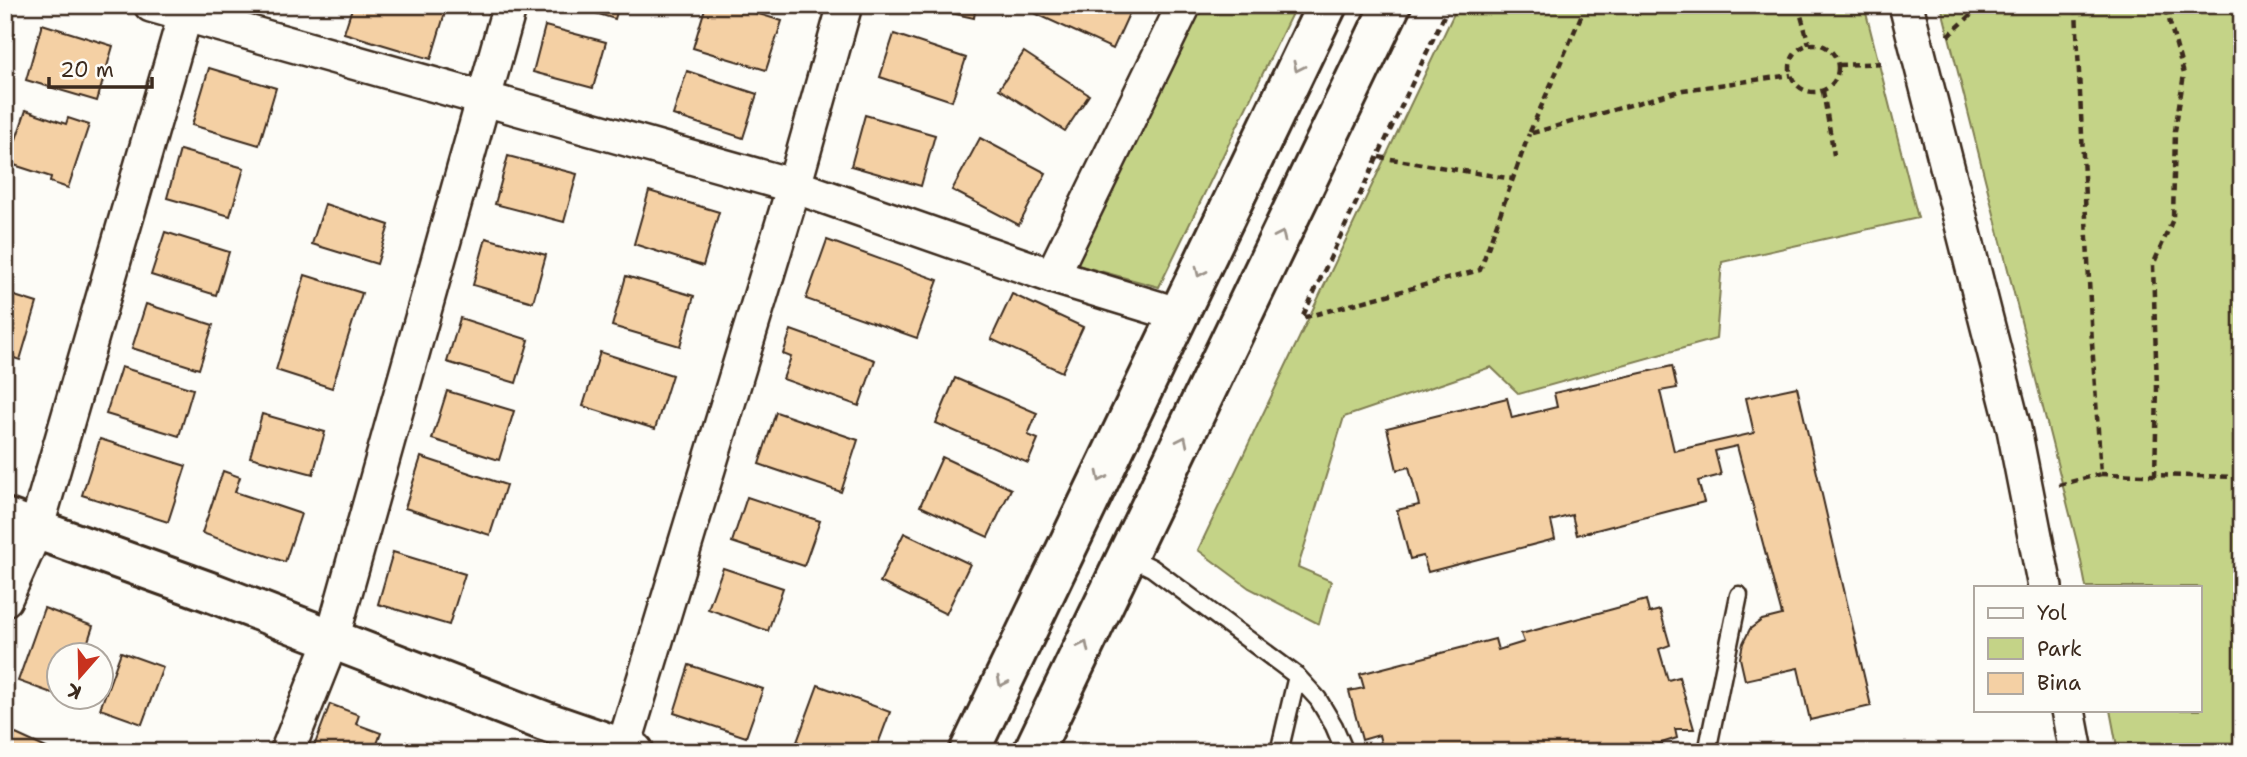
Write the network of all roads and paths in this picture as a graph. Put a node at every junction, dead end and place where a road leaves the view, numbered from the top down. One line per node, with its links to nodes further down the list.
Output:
1 (151, 5): 13 (street)
2 (510, 5): 19 (street)
3 (845, 5): 24 (street)
4 (1185, 5): 25 (street)
5 (1327, 5): 26 (main road, one-way to 26)
6 (1391, 5): 32 (main road, one-way to 6)
7 (1449, 5): 22 (path)
8 (1586, 5): 20 (path)
9 (1798, 5): 14 (path)
10 (1906, 5): 15 (street)
11 (2073, 5): 27 (path)
12 (2165, 5): 28 (path)
13 (187, 10): 19 (street); 31 (street)
14 (1809, 44): 16 (path); 17 (path)
15 (1921, 61): 16 (path); 30 (street)
16 (1838, 65): 18 (path)
17 (1791, 75): 18 (path); 20 (path)
18 (1823, 91): 21 (path)
19 (483, 97): 24 (street); 36 (street)
20 (1529, 135): 23 (path)
21 (1834, 155)
22 (1379, 156): 23 (path); 23 (path)
23 (1513, 179)
24 (794, 186): 25 (street); 39 (street)
25 (1052, 276): 26 (street)
26 (1180, 315): 41 (main road, one-way to 41)
27 (2101, 474): 28 (path); 30 (path)
28 (2155, 476): 29 (path)
29 (2242, 477)
30 (2026, 493): 33 (street)
31 (20, 523): 35 (street); 36 (main road)
32 (1128, 556): 37 (lane); 42 (main road, one-way to 32)
33 (2045, 586)
34 (1739, 595): 45 (lane)
35 (5, 599)
36 (332, 639): 39 (main road); 40 (street)
37 (1297, 676): 43 (lane); 44 (lane)
38 (2068, 712): 46 (street)
39 (627, 751)
40 (287, 752)
41 (969, 752)
42 (1033, 752)
43 (1279, 752)
44 (1345, 752)
45 (1707, 752)
46 (2076, 752)

